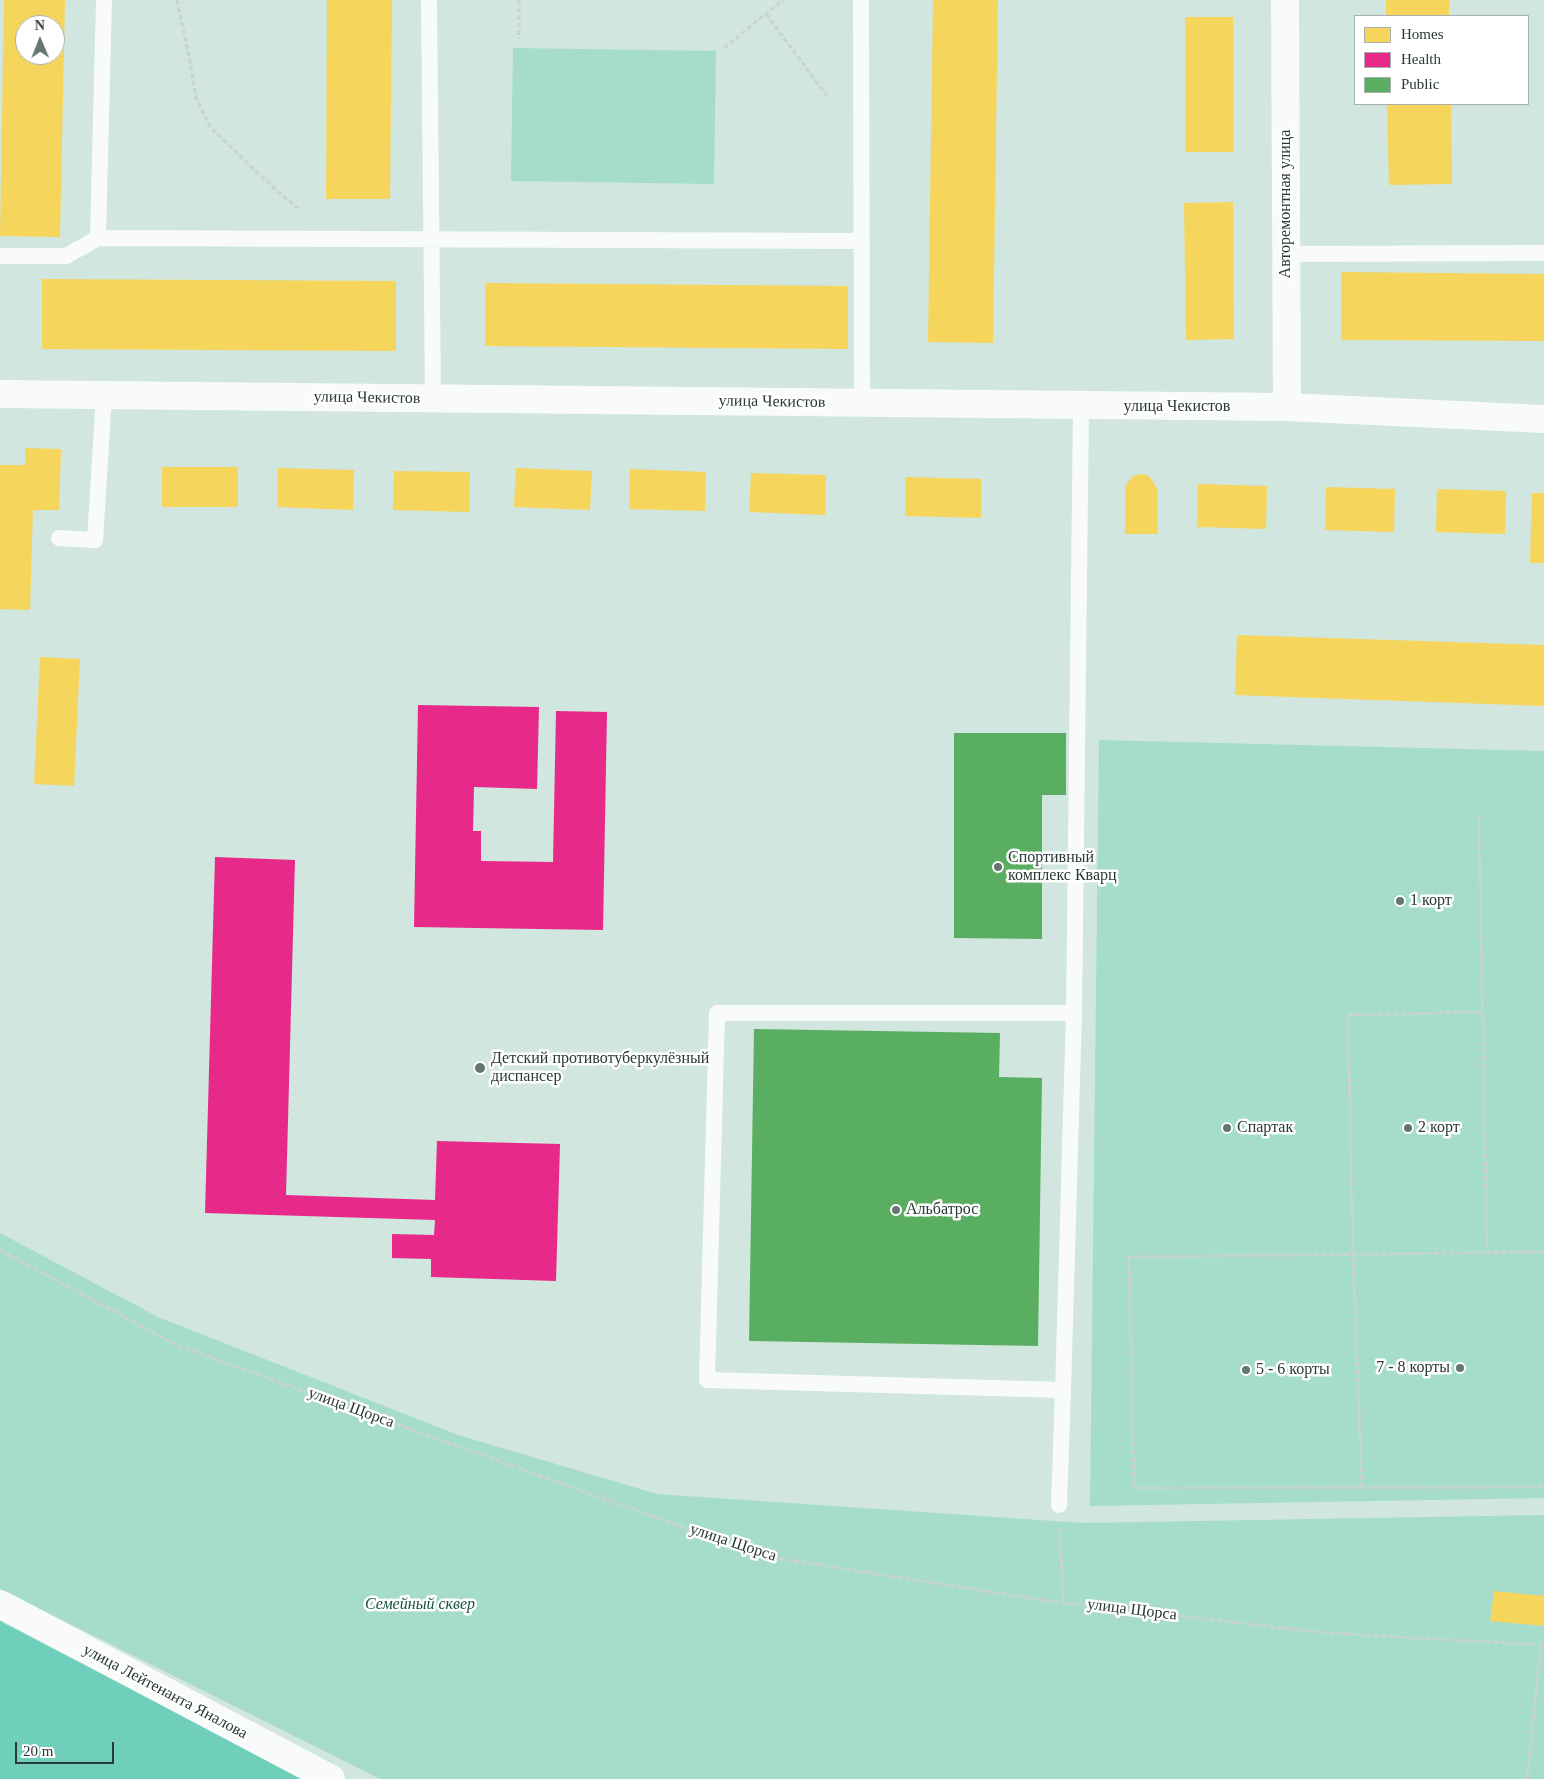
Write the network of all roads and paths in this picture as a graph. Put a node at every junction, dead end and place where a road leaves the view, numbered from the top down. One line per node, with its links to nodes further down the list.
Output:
1 (104, 0): 13 (lane)
2 (176, 0): 12 (path)
3 (429, 0): 14 (lane)
4 (518, 0): 9 (path)
5 (782, 0): 8 (path)
6 (861, 0): 15 (lane)
7 (1285, 0): 17 (street, Авторемонтная улица)
8 (766, 14): 10 (path); 11 (path)
9 (518, 39)
10 (724, 48)
11 (827, 96)
12 (300, 209)
13 (98, 238): 14 (lane); 18 (lane)
14 (431, 239): 15 (lane); 21 (lane)
15 (862, 241): 22 (lane)
16 (1544, 253): 17 (lane)
17 (1286, 254): 24 (street, Авторемонтная улица)
18 (0, 256)
19 (0, 394): 20 (street, улица Чекистов)
20 (104, 396): 21 (street, улица Чекистов); 26 (lane)
21 (432, 399): 22 (street, улица Чекистов)
22 (862, 403): 23 (street, улица Чекистов)
23 (1081, 406): 24 (street, улица Чекистов); 29 (lane)
24 (1287, 407): 25 (street, улица Чекистов)
25 (1544, 419)
26 (59, 538)
27 (1479, 816): 28 (path)
28 (1482, 1012): 32 (path); 33 (path)
29 (1074, 1013): 34 (lane); 34 (lane)
30 (0, 1250): 38 (path, улица Щорса)
31 (1544, 1252): 33 (path)
32 (1354, 1254): 33 (path); 35 (path); 35 (path)
33 (1487, 1254)
34 (1063, 1390): 37 (lane)
35 (1362, 1487): 36 (path)
36 (1544, 1487)
37 (1059, 1505): 38 (path)
38 (1063, 1602): 40 (path, улица Щорса)
39 (0, 1604): 41 (street, улица Лейтенанта Яналова)
40 (1543, 1645): 42 (path)
41 (331, 1779)
42 (1527, 1779)

